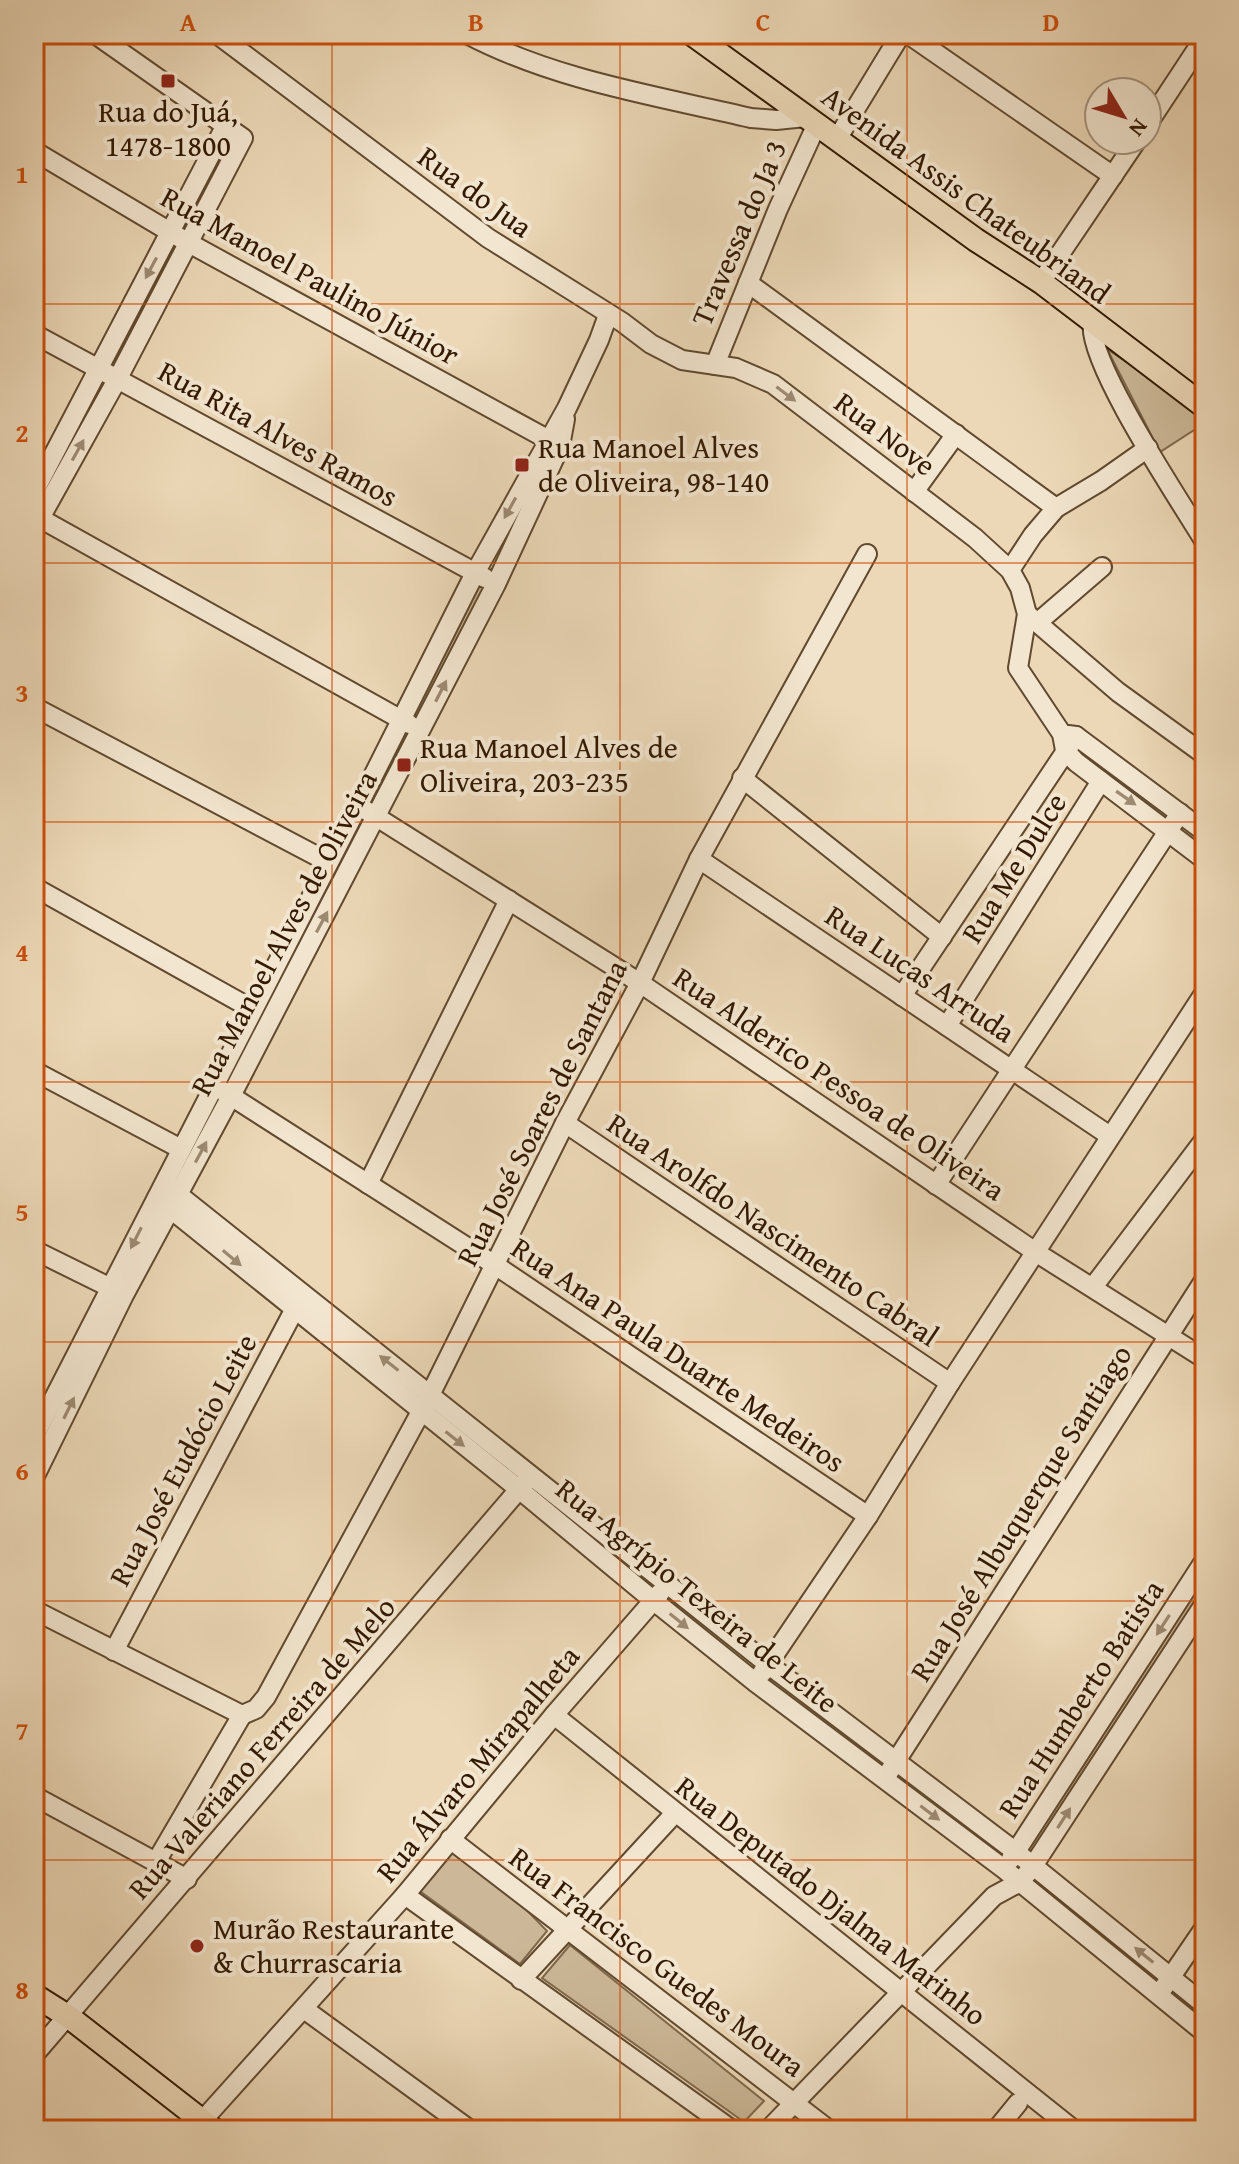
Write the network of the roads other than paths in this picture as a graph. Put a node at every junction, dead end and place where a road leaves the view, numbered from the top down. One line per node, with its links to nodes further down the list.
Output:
1 (95, 34): 10 (street)
2 (217, 34): 19 (street, Rua do Jua)
3 (467, 34): 9 (street)
4 (692, 34): 9 (main road, Avenida Assis Chateubriand)
5 (901, 34): 11 (street)
6 (908, 34): 14 (street)
7 (1199, 40): 8 (street)
8 (1163, 99)
9 (811, 120): 11 (main road, Avenida Assis Chateubriand); 18 (street, Travessa do Ja 3)
10 (226, 125): 15 (street); 16 (street)
11 (837, 139): 17 (main road, Avenida Assis Chateubriand)
12 (34, 151): 15 (street, Rua Manoel Paulino Júnior)
13 (1126, 156): 14 (street)
14 (1113, 176): 17 (street)
15 (170, 231): 16 (street, Rua Manoel Paulino Júnior); 23 (street, one-way to 23)
16 (187, 242): 24 (street); 27 (street, Rua Manoel Paulino Júnior)
17 (1041, 282): 20 (main road, Avenida Assis Chateubriand)
18 (748, 283): 22 (street, Travessa do Ja 3); 26 (street)
19 (608, 315): 22 (street, Rua do Jua); 27 (street, Rua Manoel Alves de Oliveira)
20 (1093, 323): 25 (main road, Avenida Assis Chateubriand); 28 (street)
21 (34, 334): 23 (street, Rua Rita Alves Ramos)
22 (715, 365): 30 (street, Rua Nove, one-way to 30)
23 (98, 368): 24 (street, Rua Rita Alves Ramos); 29 (street)
24 (118, 378): 32 (street, one-way to 24); 37 (street, Rua Rita Alves Ramos)
25 (1205, 407)
26 (956, 434): 30 (street); 31 (street)
27 (554, 443): 37 (street, Rua Manoel Alves de Oliveira, one-way to 37); 38 (street, Rua Manoel Alves de Oliveira)
28 (1148, 448): 31 (street); 33 (street)
29 (34, 492)
30 (914, 492): 36 (street, Rua Nove)
31 (1056, 508): 36 (street)
32 (36, 521): 41 (street)
33 (1205, 542)
34 (867, 554): 45 (street, Rua José Soares de Santana)
35 (1102, 567): 39 (street)
36 (1010, 570): 39 (street)
37 (475, 573): 38 (street, Rua Rita Alves Ramos); 41 (street, Rua Manoel Alves de Oliveira)
38 (496, 584): 42 (street, Rua Manoel Alves de Oliveira, one-way to 38)
39 (1032, 618): 43 (street); 44 (street)
40 (34, 707): 54 (street)
41 (401, 720): 42 (street); 47 (street, Rua Manoel Alves de Oliveira)
42 (421, 731): 49 (street, Rua Manoel Alves de Oliveira)
43 (1068, 740): 46 (street); 48 (street); 57 (street)
44 (1205, 755)
45 (742, 778): 52 (street, Rua José Soares de Santana); 57 (street)
46 (1101, 781): 50 (street, one-way to 50); 62 (street, Rua Me Dulce)
47 (358, 806): 49 (street, Rua Alderico Pessoa de Oliveira); 54 (street, Rua Manoel Alves de Oliveira)
48 (1180, 813): 50 (street); 51 (street)
49 (377, 817): 56 (street, Rua Alderico Pessoa de Oliveira); 66 (street, Rua Manoel Alves de Oliveira, one-way to 49)
50 (1167, 831): 53 (street); 63 (street)
51 (1205, 832)
52 (699, 859): 58 (street, Rua José Soares de Santana); 60 (street, Rua Lucas Arruda)
53 (1205, 860)
54 (328, 862): 61 (street, Rua Manoel Alves de Oliveira)
55 (34, 887): 61 (street)
56 (509, 900): 58 (street, Rua Alderico Pessoa de Oliveira); 71 (street)
57 (942, 937): 60 (street)
58 (640, 983): 67 (street, Rua José Soares de Santana); 72 (street, Rua Alderico Pessoa de Oliveira)
59 (1205, 992): 68 (street)
60 (902, 996): 62 (street, Rua Lucas Arruda)
61 (252, 1009): 65 (street, Rua Manoel Alves de Oliveira)
62 (947, 1026): 63 (street, Rua Lucas Arruda)
63 (1012, 1070): 68 (street, Rua Lucas Arruda); 72 (street)
64 (34, 1071): 70 (street)
65 (214, 1086): 66 (street, Rua Ana Paula Duarte Medeiros); 70 (street, Rua Manoel Alves de Oliveira)
66 (231, 1096): 71 (street, Rua Ana Paula Duarte Medeiros); 73 (street, Rua Manoel Alves de Oliveira, one-way to 66)
67 (565, 1123): 76 (street, Rua José Soares de Santana); 83 (street, Rua Arolfdo Nascimento Cabral)
68 (1110, 1136): 75 (street)
69 (1205, 1139): 78 (street)
70 (181, 1149): 73 (street, Rua Manoel Alves de Oliveira)
71 (368, 1184): 76 (street, Rua Ana Paula Duarte Medeiros)
72 (936, 1185): 75 (street, Rua Alderico Pessoa de Oliveira)
73 (168, 1196): 79 (street, Rua Manoel Alves de Oliveira); 80 (street, Rua Agrípio Texeira de Leite)
74 (34, 1250): 79 (street)
75 (1037, 1253): 78 (street, Rua Alderico Pessoa de Oliveira); 83 (street)
76 (495, 1265): 84 (street, Rua José Soares de Santana); 89 (street, Rua Ana Paula Duarte Medeiros)
77 (1205, 1279): 81 (street, Rua José Albuquerque Santiago)
78 (1093, 1287): 81 (street, Rua Alderico Pessoa de Oliveira)
79 (117, 1292): 86 (street, Rua Manoel Alves de Oliveira); 87 (street, Rua Manoel Alves de Oliveira, one-way to 79)
80 (298, 1302): 84 (street, Rua Agrípio Texeira de Leite, one-way to 80); 85 (street, Rua Agrípio Texeira de Leite); 95 (street, Rua José Eudócio Leite)
81 (1167, 1336): 82 (street, Rua Alderico Pessoa de Oliveira); 100 (street, Rua José Albuquerque Santiago)
82 (1205, 1359)
83 (950, 1383): 89 (street)
84 (430, 1395): 85 (street, Rua José Soares de Santana); 88 (street, Rua Agrípio Texeira de Leite)
85 (420, 1412): 88 (street, Rua Agrípio Texeira de Leite, one-way to 88); 98 (street, Rua José Soares de Santana)
86 (34, 1437)
87 (34, 1478)
88 (525, 1482): 91 (street, Rua Agrípio Texeira de Leite); 92 (street, Rua Agrípio Texeira de Leite); 109 (street, Rua Valeriano Ferreira de Melo)
89 (868, 1516): 96 (street)
90 (1205, 1560): 105 (street, Rua Humberto Batista, one-way to 105)
91 (667, 1584): 92 (street, Rua Álvaro Mirapalheta); 96 (street, Rua Agrípio Texeira de Leite)
92 (654, 1601): 97 (street, Rua Agrípio Texeira de Leite, one-way to 97); 99 (street, Rua Álvaro Mirapalheta)
93 (1205, 1603): 107 (street, Rua Humberto Batista, one-way to 93)
94 (34, 1610): 95 (street)
95 (114, 1651): 98 (street)
96 (769, 1665): 97 (street); 100 (street, Rua Agrípio Texeira de Leite)
97 (755, 1682): 101 (street, Rua Agrípio Texeira de Leite)
98 (242, 1715): 106 (street)
99 (554, 1715): 103 (street, Rua Deputado Djalma Marinho); 104 (street, Rua Álvaro Mirapalheta)
100 (896, 1762): 101 (street, Rua José Albuquerque Santiago); 105 (street, Rua Agrípio Texeira de Leite)
101 (885, 1779): 108 (street, Rua Agrípio Texeira de Leite, one-way to 108)
102 (34, 1796): 106 (street)
103 (675, 1813): 114 (street); 117 (street, Rua Deputado Djalma Marinho)
104 (450, 1839): 111 (street, Rua Álvaro Mirapalheta); 114 (street, Rua Francisco Guedes Moura)
105 (1016, 1852): 107 (street, Rua Agrípio Texeira de Leite); 108 (street, Rua Humberto Batista)
106 (156, 1862): 109 (street)
107 (1033, 1866): 110 (street, Rua Humberto Batista); 115 (street, Rua Agrípio Texeira de Leite, one-way to 107)
108 (1004, 1869): 110 (street, Rua Agrípio Texeira de Leite); 112 (street, Rua Humberto Batista)
109 (187, 1879): 122 (street, Rua Valeriano Ferreira de Melo)
110 (1020, 1882): 112 (street); 119 (street, Rua Agrípio Texeira de Leite)
111 (405, 1895): 116 (street); 121 (street, Rua Álvaro Mirapalheta)
112 (994, 1896): 117 (street)
113 (1205, 1927): 115 (street)
114 (569, 1929): 116 (street); 125 (street, Rua Francisco Guedes Moura)
115 (1172, 1977): 119 (street); 120 (street, Rua Agrípio Texeira de Leite)
116 (521, 1980): 129 (street)
117 (902, 1991): 125 (street); 133 (street, Rua Deputado Djalma Marinho)
118 (34, 1995): 122 (main road)
119 (1158, 1995): 123 (street, Rua Agrípio Texeira de Leite)
120 (1205, 2005)
121 (304, 2009): 127 (street, Rua Álvaro Mirapalheta); 128 (street)
122 (69, 2017): 124 (street, Rua Valeriano Ferreira de Melo); 127 (main road)
123 (1205, 2033)
124 (34, 2055)
125 (795, 2102): 130 (street); 131 (street, Rua Francisco Guedes Moura)
126 (1018, 2103): 132 (street)
127 (208, 2126)
128 (470, 2130)
129 (732, 2130)
130 (768, 2130)
131 (829, 2130)
132 (996, 2130)
133 (1074, 2130)

